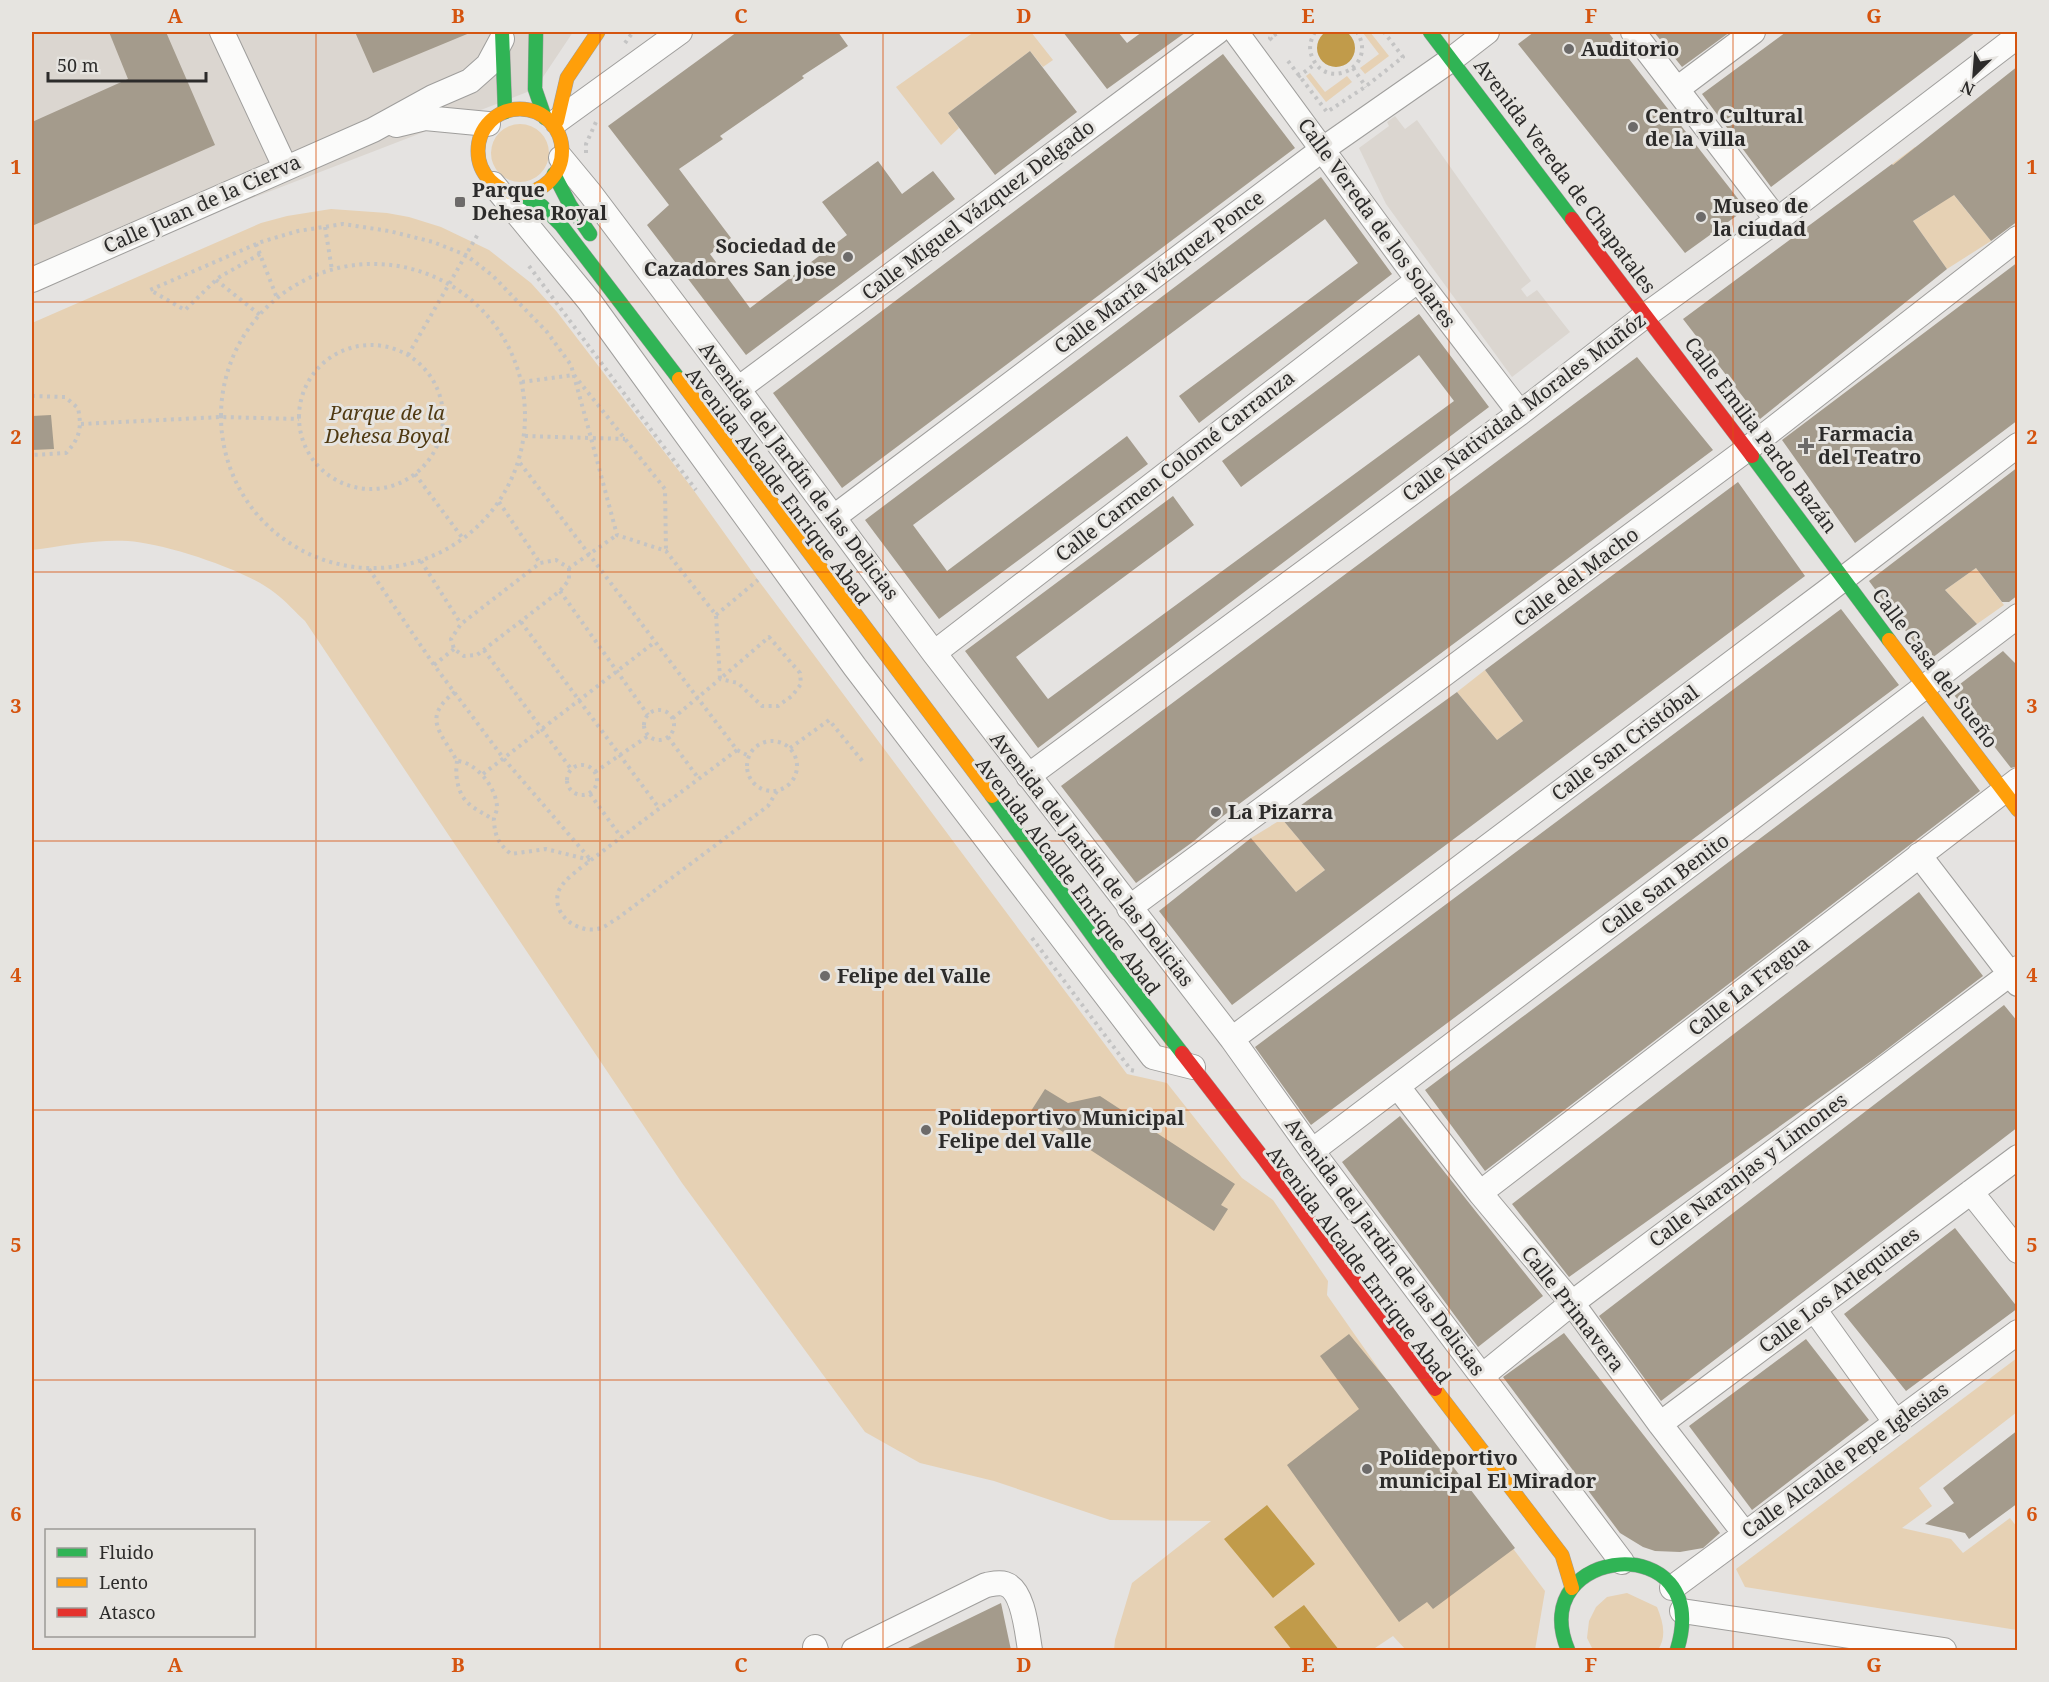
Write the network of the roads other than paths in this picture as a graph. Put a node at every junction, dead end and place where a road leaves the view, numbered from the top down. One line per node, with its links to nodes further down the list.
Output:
1 (222, 32): 20 (street)
2 (536, 32): 16 (main road)
3 (598, 32): 16 (main road)
4 (680, 32): 16 (street)
5 (1217, 32): 29 (street, Calle Miguel Vázquez Delgado)
6 (1236, 32): 18 (street, Calle Vereda de los Solares)
7 (1430, 32): 13 (main road, Avenida Vereda de Chapatales)
8 (1487, 32): 13 (street, Calle María Vázquez Ponce)
9 (1633, 32): 14 (street)
10 (1753, 32): 14 (street)
11 (502, 35): 15 (main road); 17 (street)
12 (2018, 36): 23 (street, Calle Natividad Morales Muñóz)
13 (1452, 59): 18 (street, Calle María Vázquez Ponce); 28 (main road, Avenida Vereda de Chapatales)
14 (1677, 89): 23 (street)
15 (496, 118): 16 (main road); 17 (street); 21 (main road)
16 (552, 122): 19 (main road)
17 (373, 130): 20 (street, Calle Juan de la Cierva)
18 (1323, 149): 27 (street, Calle Vereda de los Solares); 33 (street, Calle María Vázquez Ponce)
19 (558, 166): 22 (main road); 25 (main road); 29 (street, Avenida del Jardín de las Delicias)
20 (285, 167): 26 (street, Calle Juan de la Cierva)
21 (494, 184): 22 (main road); 47 (street, Avenida Alcalde Enrique Abad)
22 (518, 193): 47 (main road, Avenida Alcalde Enrique Abad)
23 (1777, 220): 28 (street, Calle Natividad Morales Muñóz)
24 (2018, 238): 32 (street, Calle del Macho)
25 (597, 244)
26 (32, 280)
27 (1418, 280): 30 (street, Calle Vereda de los Solares); 36 (street, Calle Carmen Colomé Carranza)
28 (1646, 315): 30 (street, Calle Natividad Morales Muñóz); 32 (main road, Calle Emilia Pardo Bazán)
29 (738, 388): 33 (street, Avenida del Jardín de las Delicias)
30 (1520, 413): 39 (street, Calle Natividad Morales Muñóz)
31 (2018, 445): 34 (street, Calle San Cristóbal)
32 (1746, 450): 34 (main road, Calle Emilia Pardo Bazán); 44 (street, Calle del Macho)
33 (834, 517): 36 (street, Avenida del Jardín de las Delicias)
34 (1842, 579): 37 (main road, Calle Casa del Sueño); 46 (street, Calle San Cristóbal)
35 (2018, 616): 37 (street, Calle San Benito)
36 (933, 653): 39 (street, Avenida del Jardín de las Delicias)
37 (1925, 686): 40 (main road, Calle Casa del Sueño); 49 (street, Calle San Benito)
38 (981, 758): 41 (main road, Avenida Alcalde Enrique Abad)
39 (1028, 776): 44 (street, Avenida del Jardín de las Delicias)
40 (2010, 785): 42 (main road, Calle Casa del Sueño); 43 (street, Calle La Fragua)
41 (1008, 795)
42 (2018, 810)
43 (1919, 855): 45 (street); 53 (street, Calle La Fragua)
44 (1129, 908): 46 (street, Avenida del Jardín de las Delicias)
45 (2015, 975): 55 (street, Calle Naranjas y Limones)
46 (1232, 1039): 50 (street, Avenida del Jardín de las Delicias)
47 (1192, 1066): 64 (main road, Avenida Alcalde Enrique Abad)
48 (1225, 1087): 62 (main road, Avenida Alcalde Enrique Abad)
49 (1398, 1087): 50 (street, Calle San Benito); 53 (street, Calle Primavera)
50 (1312, 1151): 58 (street, Avenida del Jardín de las Delicias)
51 (2018, 1157): 52 (street, Calle Los Arlequines)
52 (1971, 1192): 54 (street); 56 (street, Calle Los Arlequines)
53 (1480, 1193): 55 (street, Calle Primavera)
54 (2018, 1251)
55 (1572, 1304): 58 (street, Calle Naranjas y Limones); 60 (street, Calle Primavera)
56 (1814, 1310): 59 (street); 60 (street, Calle Los Arlequines)
57 (2018, 1332): 59 (street, Calle Alcalde Pepe Iglesias)
58 (1482, 1376): 63 (street, Avenida del Jardín de las Delicias)
59 (1896, 1423): 61 (street, Calle Alcalde Pepe Iglesias)
60 (1660, 1424): 61 (street, Calle Primavera)
61 (1745, 1534): 65 (street, Calle Alcalde Pepe Iglesias)
62 (1584, 1561): 63 (main road); 64 (main road)
63 (1622, 1562): 65 (main road)
64 (1572, 1588): 69 (main road)
65 (1672, 1588): 66 (main road)
66 (1682, 1611): 70 (main road); 71 (street)
67 (855, 1650): 68 (street)
68 (1030, 1650)
69 (1568, 1650)
70 (1677, 1650)
71 (1944, 1650)

